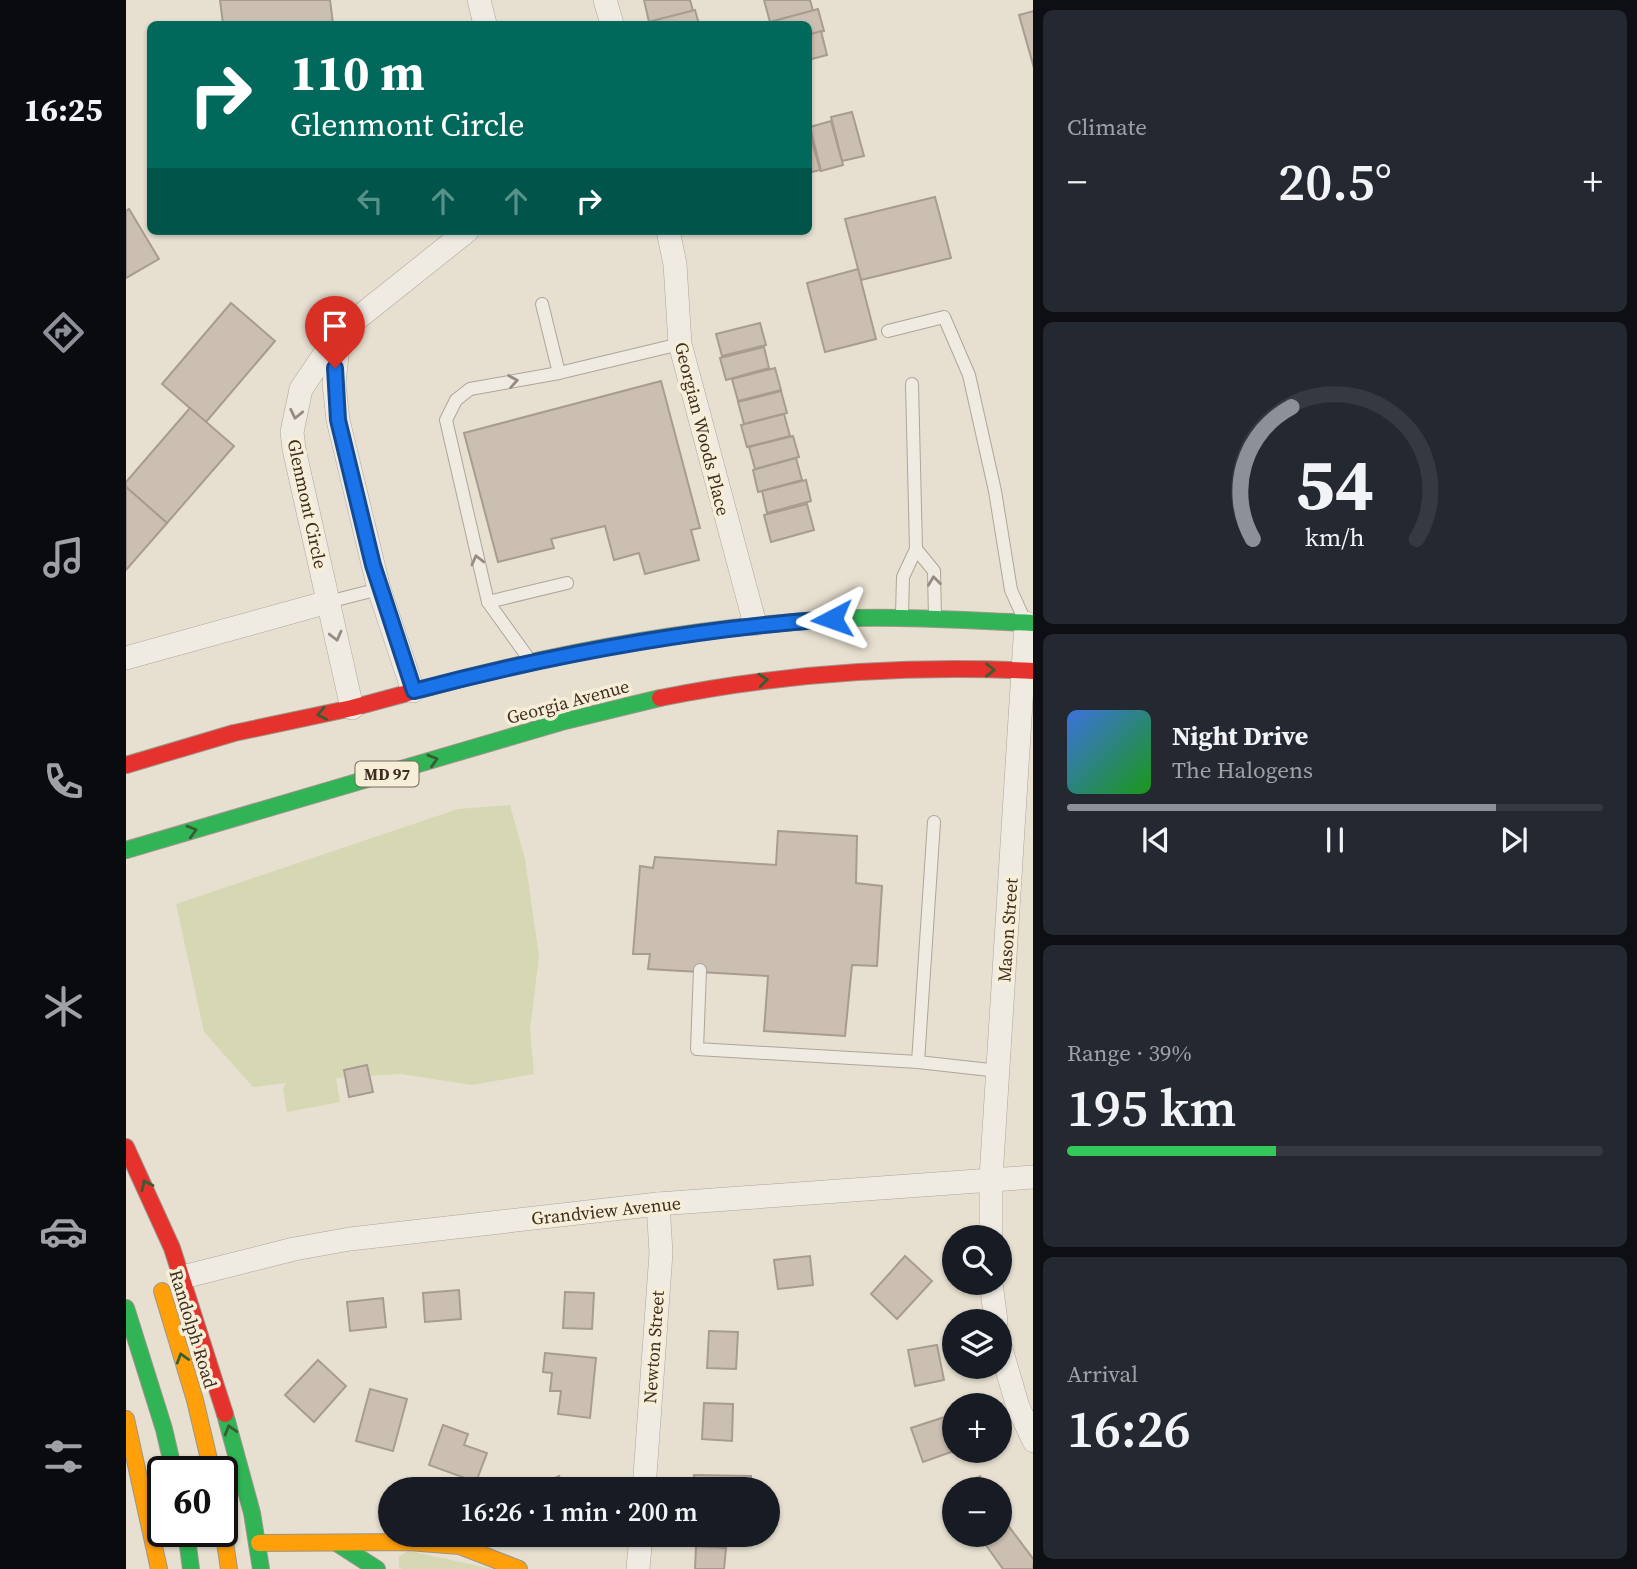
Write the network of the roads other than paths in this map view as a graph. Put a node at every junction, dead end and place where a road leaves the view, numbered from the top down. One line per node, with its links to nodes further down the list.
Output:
1 (479, 0): 3 (street)
2 (605, 0): 4 (street)
3 (484, 21)
4 (611, 21)
5 (462, 235): 9 (street, Glenmont Circle)
6 (669, 235): 10 (street, Georgian Woods Place)
7 (542, 304): 11 (lane)
8 (888, 331): 20 (lane)
9 (339, 333): 15 (street); 16 (street, Glenmont Circle, one-way to 16)
10 (680, 344): 11 (lane); 21 (street, Georgian Woods Place)
11 (559, 373): 17 (lane, one-way to 11)
12 (912, 384): 13 (lane)
13 (916, 549): 18 (lane); 19 (lane, one-way to 13)
14 (567, 583): 17 (lane)
15 (379, 589): 16 (lane); 25 (street)
16 (328, 602): 22 (street); 26 (street, Glenmont Circle, one-way to 26)
17 (488, 602): 23 (lane)
18 (902, 617): 19 (main road); 21 (main road)
19 (935, 618): 20 (main road)
20 (1030, 623): 24 (street, Mason Street)
21 (755, 624): 23 (main road)
22 (126, 659)
23 (531, 662): 25 (main road)
24 (1029, 670): 29 (main road, Georgia Avenue / MD 97, one-way to 24); 32 (street, Mason Street)
25 (414, 691): 26 (main road)
26 (352, 708): 27 (main road, one-way to 27)
27 (126, 765)
28 (934, 822): 31 (lane)
29 (126, 850)
30 (699, 970): 31 (lane)
31 (918, 1062): 32 (lane)
32 (999, 1071): 35 (street, Mason Street)
33 (126, 1147): 39 (main road, one-way to 33)
34 (1033, 1177): 35 (street, Grandview Avenue)
35 (991, 1178): 36 (street, Grandview Avenue); 37 (street, Mason Street)
36 (657, 1204): 39 (street, Grandview Avenue); 46 (street, Newton Street)
37 (990, 1225)
38 (156, 1275): 45 (main road, Randolph Road, one-way to 38)
39 (183, 1277): 48 (main road, one-way to 39)
40 (126, 1308): 44 (main road)
41 (1010, 1379): 43 (street)
42 (126, 1419): 47 (main road)
43 (1033, 1441)
44 (170, 1456)
45 (208, 1456)
46 (645, 1477)
47 (137, 1507): 53 (main road)
48 (259, 1543): 49 (main road); 56 (main road)
49 (338, 1544): 57 (main road); 58 (main road)
50 (188, 1547): 54 (main road)
51 (226, 1547): 55 (main road)
52 (639, 1547): 59 (street)
53 (159, 1569)
54 (191, 1569)
55 (229, 1569)
56 (261, 1569)
57 (377, 1569)
58 (519, 1569)
59 (638, 1569)

